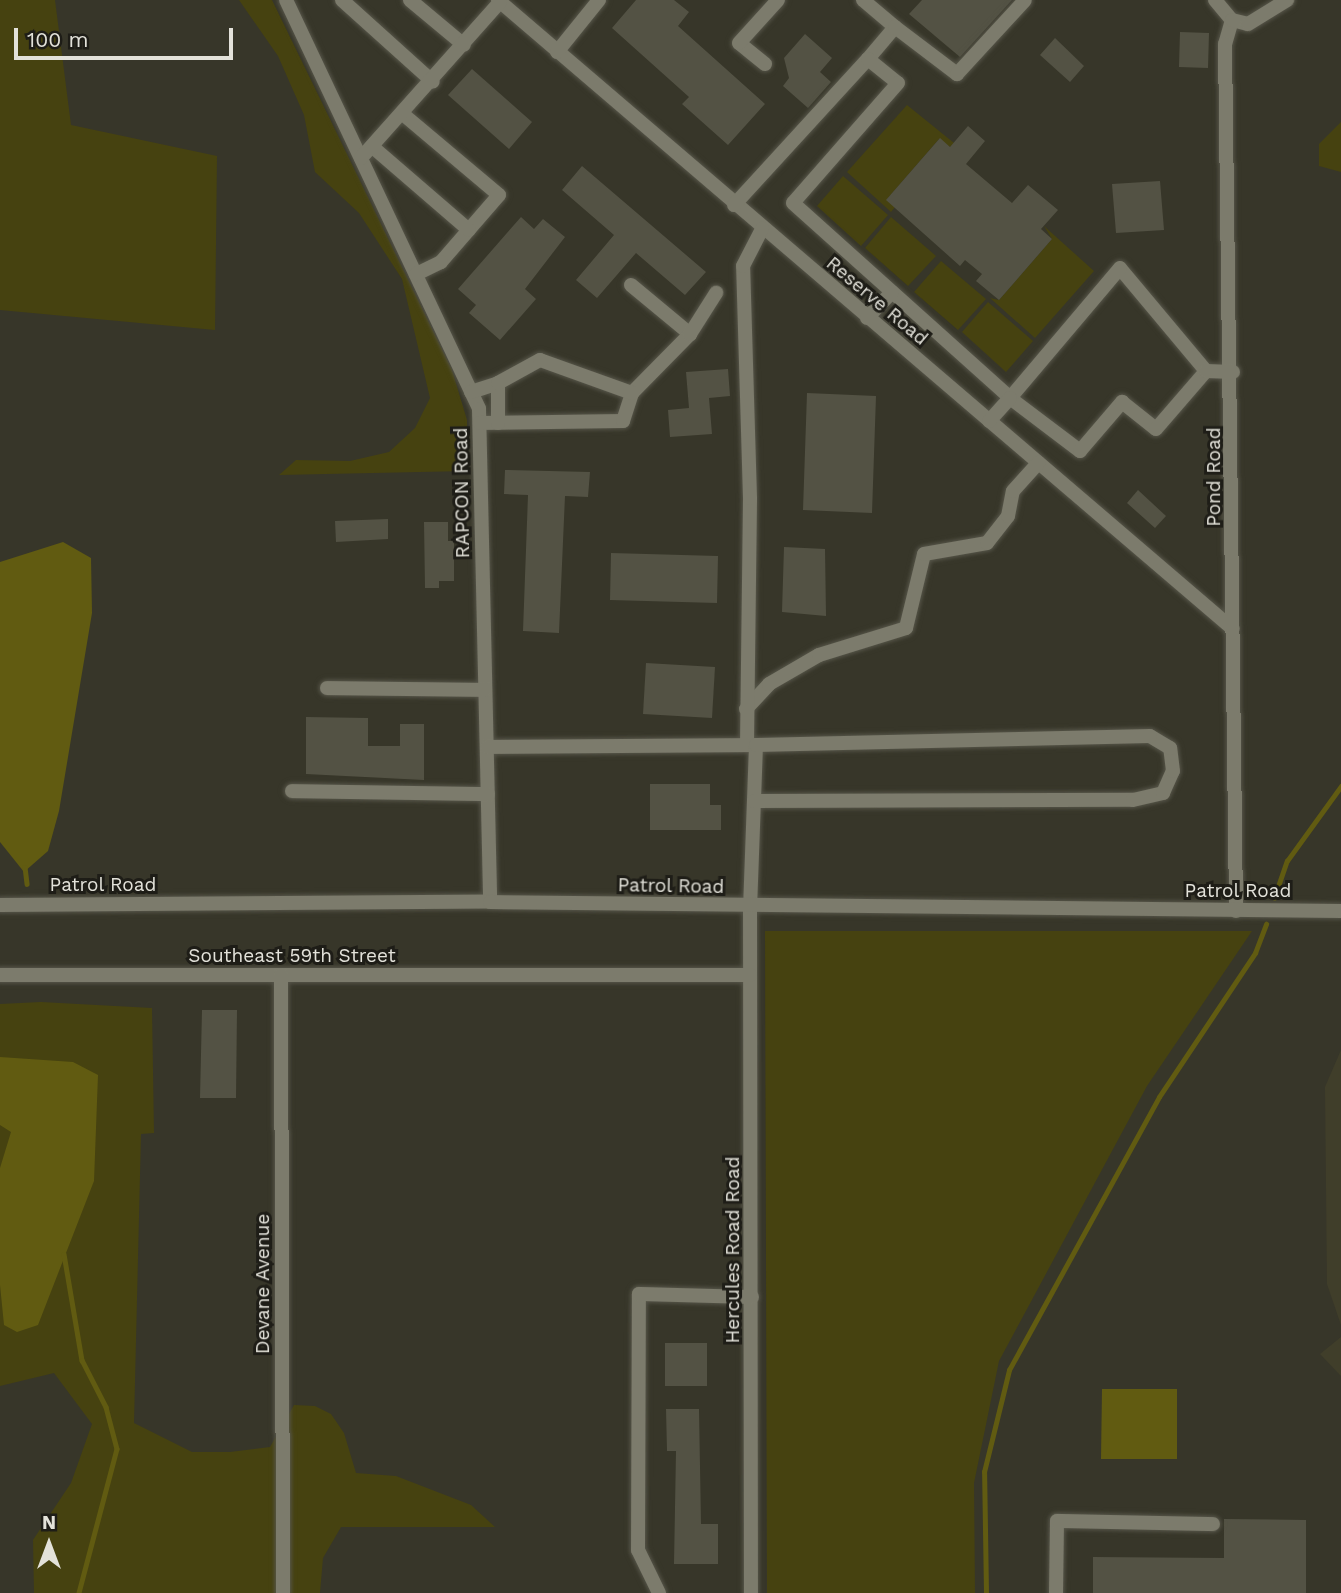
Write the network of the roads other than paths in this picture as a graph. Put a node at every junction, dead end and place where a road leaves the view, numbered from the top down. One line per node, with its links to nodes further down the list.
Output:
1 (286, 0): 21 (street, RAPCON Road)
2 (342, 0): 11 (street)
3 (410, 0): 14 (street)
4 (599, 0): 15 (street)
5 (778, 0): 17 (street)
6 (1025, 0): 13 (street)
7 (1215, 0): 12 (street)
8 (1287, 0): 12 (street)
9 (499, 1): 14 (street); 15 (street, Reserve Road)
10 (865, 1): 13 (street)
11 (359, 6): 18 (street)
12 (1232, 20): 32 (street, Pond Road)
13 (895, 27): 16 (street)
14 (464, 45): 18 (street)
15 (557, 52): 22 (street, Reserve Road)
16 (868, 60): 22 (street); 27 (street)
17 (765, 64)
18 (433, 82): 19 (street)
19 (404, 115): 20 (street); 24 (street)
20 (375, 149): 21 (street); 24 (street)
21 (361, 158): 25 (street, RAPCON Road)
22 (734, 205): 23 (street, Reserve Road)
23 (762, 229): 29 (street, Reserve Road); 44 (street, Hercules Road Road)
24 (469, 230): 25 (street)
25 (416, 274): 34 (street, RAPCON Road)
26 (631, 285): 30 (street)
27 (892, 292): 29 (street); 36 (street)
28 (716, 293): 30 (street)
29 (867, 318): 37 (street, Reserve Road)
30 (690, 334): 35 (street)
31 (1206, 371): 32 (street); 36 (street); 36 (street)
32 (1233, 372): 41 (street, Pond Road)
33 (498, 383): 34 (street); 35 (street); 39 (street)
34 (471, 392): 38 (street, RAPCON Road)
35 (632, 393): 39 (street)
36 (1010, 398): 37 (street)
37 (989, 421): 40 (street, Reserve Road)
38 (480, 423): 39 (street); 43 (street, RAPCON Road)
39 (498, 423)
40 (1038, 463): 41 (street, Reserve Road); 44 (street)
41 (1233, 629): 53 (street, Pond Road)
42 (327, 688): 43 (street)
43 (485, 690): 46 (street, RAPCON Road)
44 (746, 709): 45 (street, Hercules Road Road)
45 (752, 746): 46 (street); 49 (street, Hercules Road Road); 49 (street)
46 (487, 747): 48 (street, RAPCON Road)
47 (292, 791): 48 (street)
48 (488, 794): 50 (street, RAPCON Road)
49 (754, 802): 52 (street, Hercules Road Road)
50 (490, 902): 51 (street, Patrol Road); 52 (street, Patrol Road)
51 (0, 905)
52 (750, 907): 53 (street, Patrol Road); 57 (street, Hercules Road Road)
53 (1236, 911): 54 (street, Patrol Road)
54 (1341, 911)
55 (0, 975): 56 (street, Southeast 59th Street)
56 (281, 975): 57 (street, Southeast 59th Street); 60 (street, Devane Avenue)
57 (750, 975): 58 (street, Hercules Road Road)
58 (752, 1297): 61 (street); 62 (street, Hercules Road Road)
59 (1213, 1524): 63 (street)
60 (283, 1593)
61 (659, 1593)
62 (751, 1593)
63 (1056, 1593)

